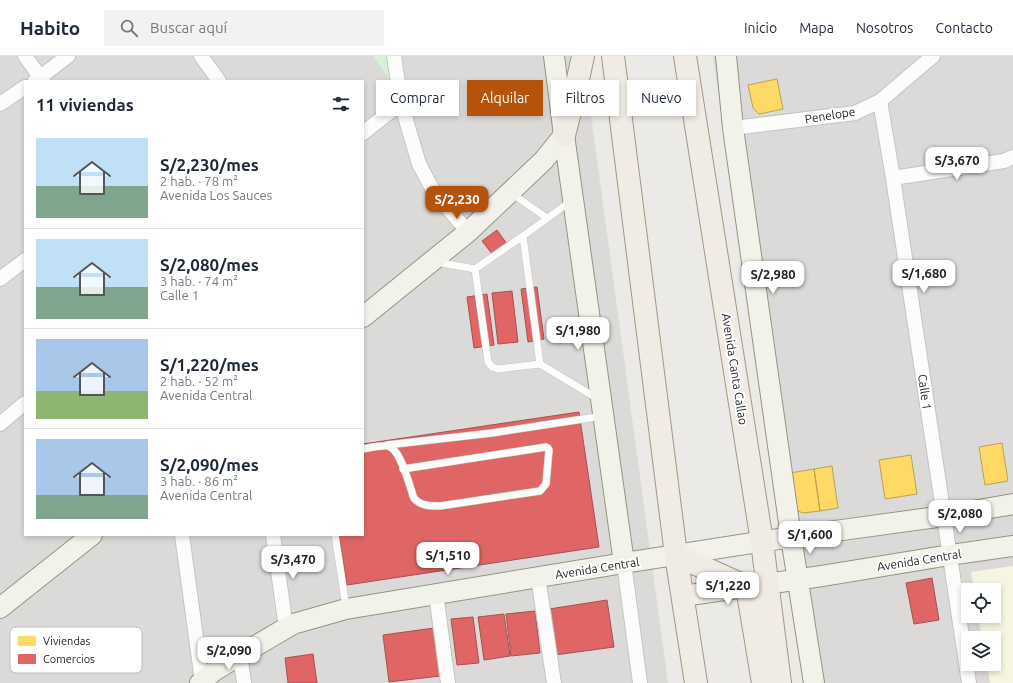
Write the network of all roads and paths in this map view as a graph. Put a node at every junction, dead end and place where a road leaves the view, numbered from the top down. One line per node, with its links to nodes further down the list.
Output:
1 (25, 56): 11 (street)
2 (68, 56): 11 (street)
3 (200, 56): 12 (street)
4 (394, 56): 13 (street)
5 (554, 56): 21 (street)
6 (583, 56): 21 (main road)
7 (613, 56): 50 (main road)
8 (685, 56): 48 (main road, Avenida Canta Callao)
9 (726, 56): 19 (street)
10 (933, 56): 15 (street, Penelope)
11 (39, 80)
12 (218, 80)
13 (398, 80)
14 (24, 88): 16 (street)
15 (880, 102): 19 (street, Penelope); 23 (street, Calle 1)
16 (0, 104)
17 (385, 116): 20 (street)
18 (405, 116): 27 (street)
19 (734, 128): 47 (street)
20 (364, 132)
21 (564, 135): 24 (street); 25 (street)
22 (1013, 157): 23 (street)
23 (893, 178): 42 (street, Calle 1)
24 (510, 192): 26 (lane); 27 (street)
25 (573, 200): 26 (lane); 36 (street)
26 (547, 218): 28 (lane)
27 (468, 232): 30 (street)
28 (523, 236): 31 (lane); 34 (lane)
29 (24, 261): 32 (street)
30 (431, 262): 31 (lane); 33 (street)
31 (475, 269): 34 (lane)
32 (0, 279)
33 (364, 316)
34 (540, 364): 36 (lane)
35 (24, 404): 37 (street)
36 (603, 409): 38 (lane); 52 (street)
37 (0, 424)
38 (387, 445): 39 (lane); 40 (lane)
39 (364, 449)
40 (403, 469): 40 (lane)
41 (1013, 504): 42 (street, Avenida Central)
42 (944, 516): 47 (street, Avenida Central); 51 (street, Calle 1)
43 (91, 536): 58 (street)
44 (182, 536): 62 (street)
45 (273, 536): 60 (street)
46 (335, 536): 59 (lane)
47 (791, 537): 48 (street, Avenida Central); 54 (street)
48 (762, 542): 50 (street, Avenida Central); 55 (main road, Avenida Canta Callao)
49 (1013, 546): 51 (street, Avenida Central)
50 (676, 555): 52 (street, Avenida Central); 55 (main road); 57 (main road)
51 (950, 555): 54 (street, Avenida Central); 71 (street, Calle 1)
52 (624, 563): 53 (street, Avenida Central); 66 (street)
53 (538, 577): 56 (street, Avenida Central); 65 (street)
54 (797, 579): 55 (street, Avenida Central); 70 (street)
55 (757, 585): 57 (street, Avenida Central); 68 (main road); 69 (main road, Avenida Canta Callao)
56 (436, 594): 59 (street, Avenida Central); 64 (street)
57 (683, 596): 67 (main road)
58 (0, 608)
59 (346, 609): 60 (street, Avenida Central)
60 (286, 628): 61 (street, Avenida Central)
61 (240, 655): 62 (street, Avenida Central); 63 (street)
62 (201, 682)
63 (244, 683)
64 (448, 683)
65 (554, 683)
66 (640, 683)
67 (696, 683)
68 (763, 683)
69 (780, 683)
70 (814, 683)
71 (968, 683)

